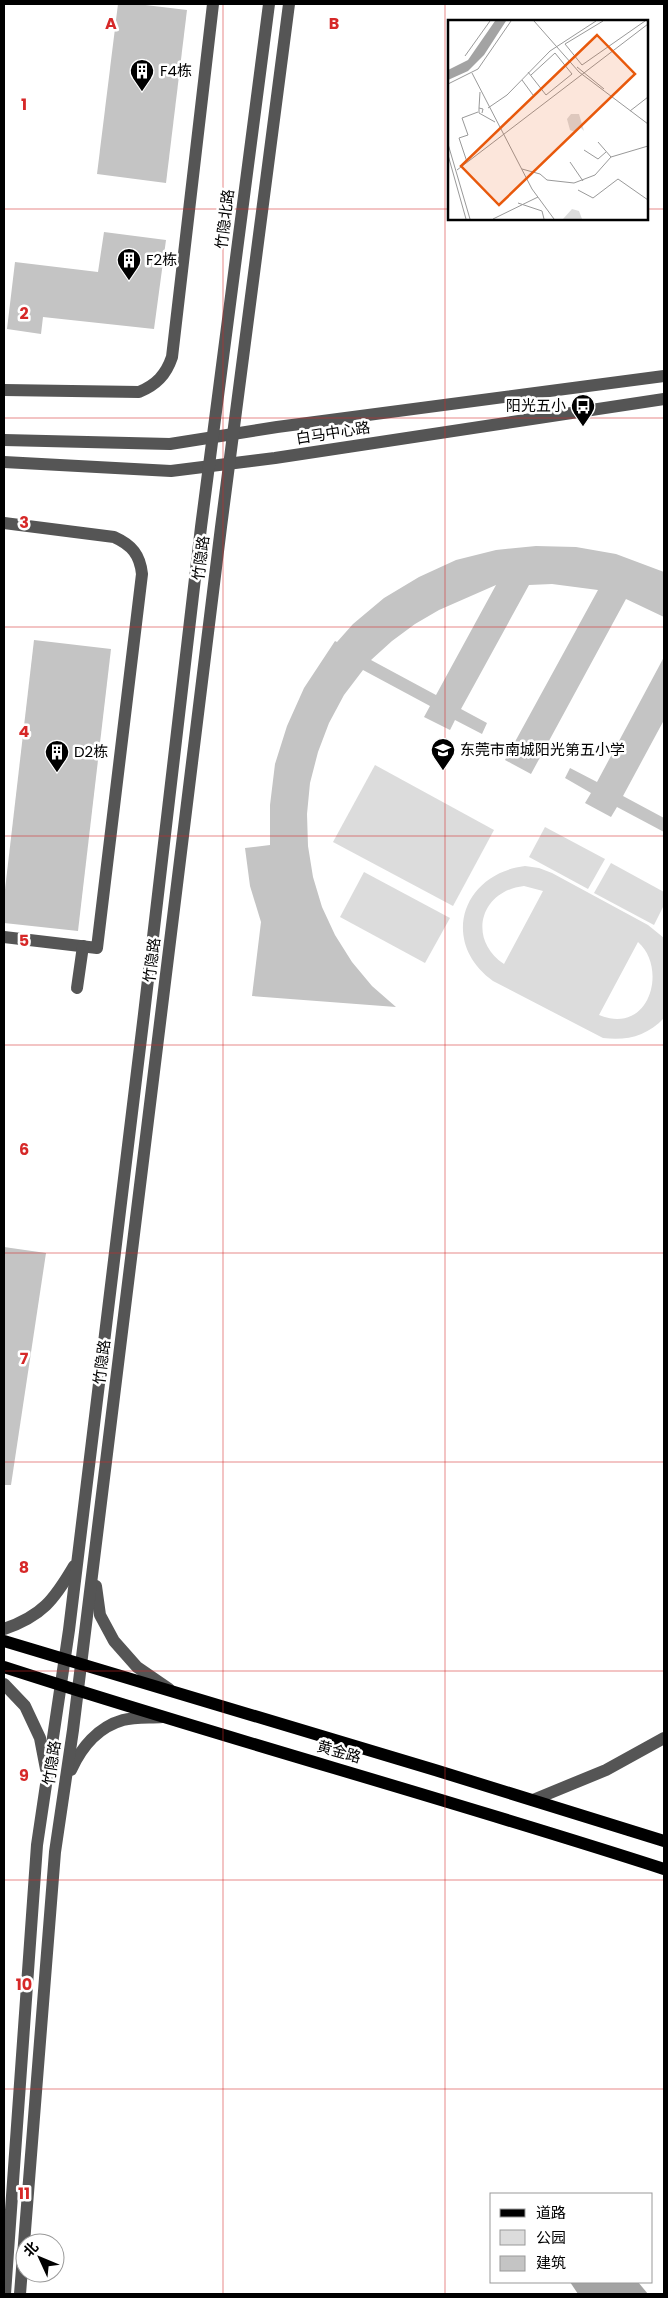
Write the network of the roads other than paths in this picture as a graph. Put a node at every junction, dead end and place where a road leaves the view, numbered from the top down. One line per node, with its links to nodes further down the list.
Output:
1 (213, 4): 5 (street)
2 (269, 4): 8 (street, 竹隐北路)
3 (288, 4): 7 (street)
4 (664, 376): 7 (street, 白马中心路)
5 (4, 390)
6 (664, 399): 11 (street, 白马中心路)
7 (233, 434): 8 (street, 白马中心路); 11 (street, 竹隐路)
8 (213, 437): 9 (street, 白马中心路); 12 (street, 竹隐路)
9 (4, 440)
10 (4, 462): 12 (street, 白马中心路)
11 (229, 464): 12 (street, 白马中心路); 18 (street, 竹隐路)
12 (209, 467): 17 (street, 竹隐路)
13 (4, 523): 15 (street)
14 (4, 937): 15 (street)
15 (83, 946): 16 (street)
16 (77, 988)
17 (77, 1562): 19 (street); 21 (street, 竹隐路)
18 (93, 1569): 22 (street, 竹隐路); 27 (street)
19 (4, 1629)
20 (4, 1641): 21 (main road, 黄金路)
21 (65, 1660): 22 (main road, 黄金路); 25 (street, 竹隐路)
22 (81, 1665): 26 (street, 竹隐路); 27 (main road, 黄金路)
23 (4, 1667): 25 (main road, 黄金路)
24 (4, 1684): 30 (street)
25 (61, 1686): 26 (main road, 黄金路); 30 (street, 竹隐路)
26 (78, 1691): 28 (main road, 黄金路); 31 (street, 竹隐路)
27 (173, 1692): 32 (main road, 黄金路)
28 (162, 1717): 31 (street); 34 (main road, 黄金路)
29 (664, 1738): 32 (street)
30 (48, 1777): 35 (street, 竹隐路)
31 (65, 1784): 37 (street, 竹隐路)
32 (533, 1800): 33 (main road, 黄金路)
33 (664, 1841)
34 (664, 1869)
35 (7, 2217): 36 (street, 竹隐路)
36 (5, 2294)
37 (20, 2294)

